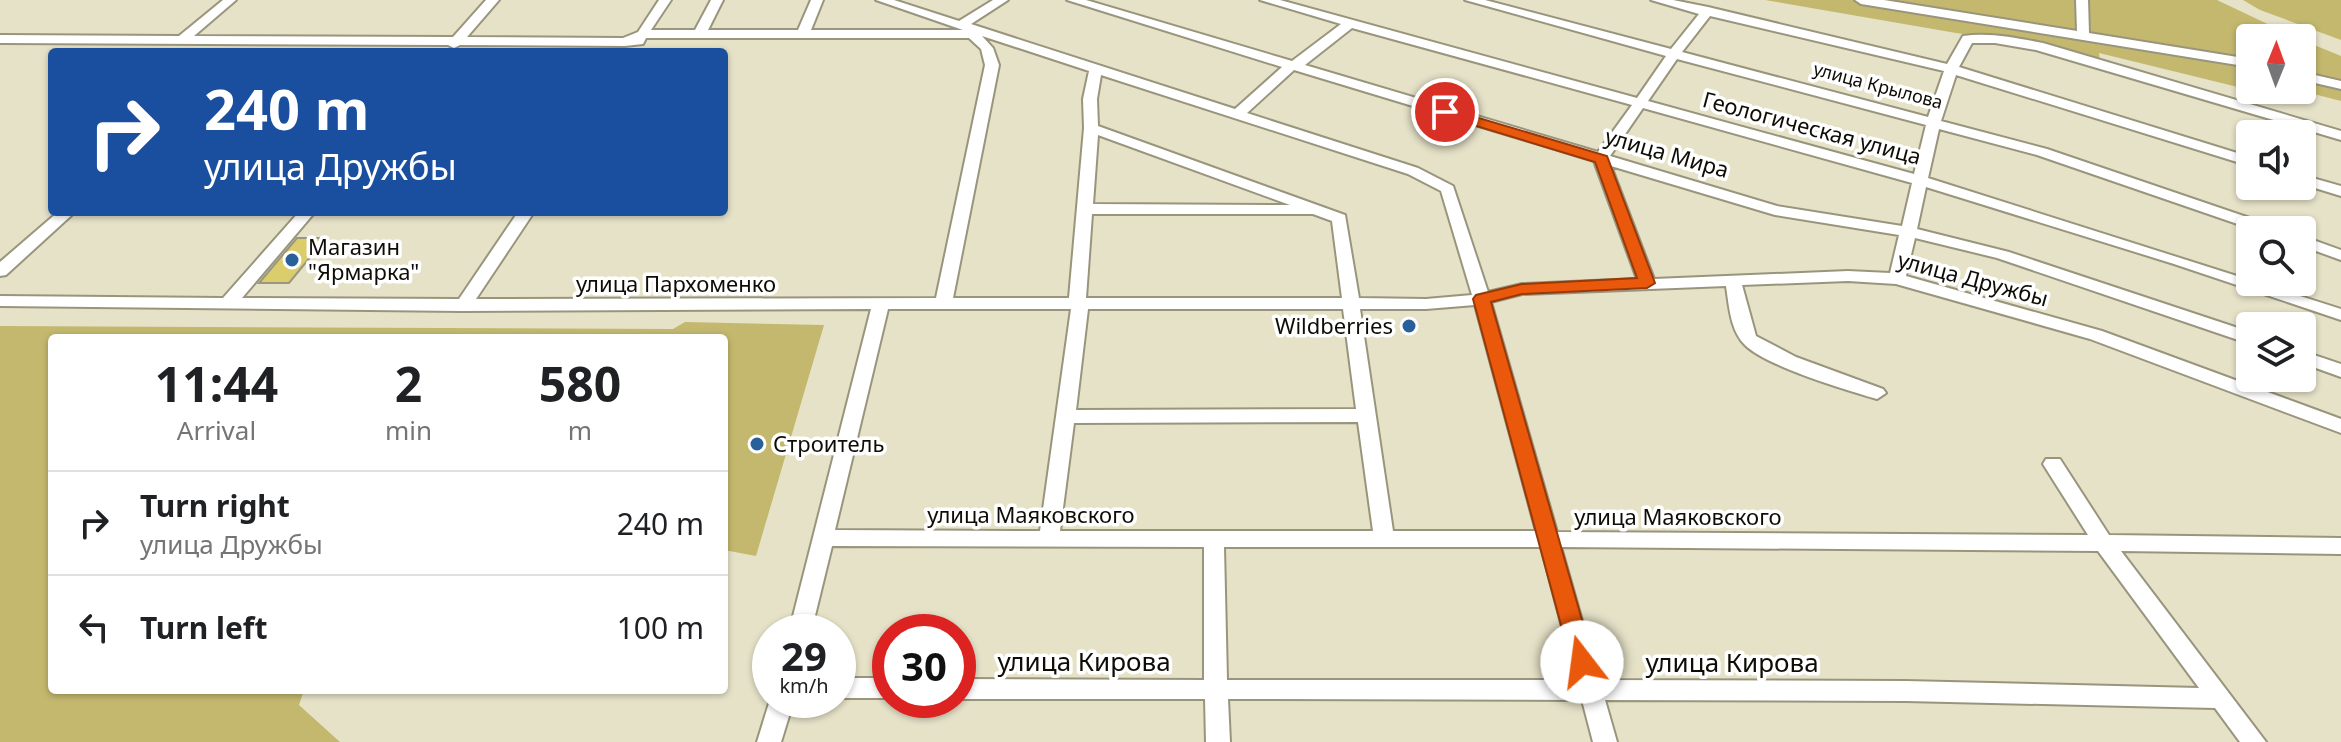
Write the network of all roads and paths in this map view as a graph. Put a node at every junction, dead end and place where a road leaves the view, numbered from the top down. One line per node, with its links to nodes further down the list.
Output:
1 (230, 0): 23 (street)
2 (493, 0): 26 (street)
3 (665, 0): 20 (street)
4 (717, 0): 18 (street)
5 (817, 0): 19 (street)
6 (882, 0): 17 (street)
7 (1002, 0): 17 (street)
8 (1073, 0): 32 (street, улица Мира)
9 (1266, 0): 16 (street, Геологическая улица)
10 (1471, 0): 30 (street, улица Крылова)
11 (1657, 0): 14 (street)
12 (1861, 0): 15 (street)
13 (2082, 0): 21 (street)
14 (1708, 11): 30 (street); 34 (street)
15 (1968, 16): 21 (street); 25 (street)
16 (1349, 24): 32 (street); 37 (street, Геологическая улица)
17 (970, 30): 19 (street); 33 (street); 64 (street)
18 (700, 33): 19 (street); 20 (street)
19 (803, 33)
20 (643, 34): 26 (street); 29 (street)
21 (2083, 34): 31 (street)
22 (0, 39): 23 (street)
23 (183, 39): 24 (street)
24 (264, 39): 26 (street); 27 (street)
25 (1968, 39): 34 (street); 41 (street)
26 (457, 41): 28 (street)
27 (254, 48)
28 (451, 48)
29 (634, 48)
30 (1675, 53): 37 (street); 39 (street, улица Крылова)
31 (2236, 61)
32 (1291, 66): 38 (street); 43 (street, улица Мира)
33 (1096, 69): 38 (street); 40 (street)
34 (1951, 69): 39 (street); 42 (street)
35 (2316, 79): 36 (street)
36 (2341, 85)
37 (1638, 104): 43 (street); 44 (street, Геологическая улица)
38 (1237, 115): 60 (street)
39 (1934, 121): 44 (street); 52 (street, улица Крылова)
40 (1091, 128): 47 (street); 48 (street)
41 (2341, 136)
42 (2236, 158)
43 (1601, 159): 53 (street, улица Мира); 59 (street)
44 (1922, 181): 53 (street); 68 (street, Геологическая улица)
45 (2316, 183): 46 (street)
46 (2341, 191)
47 (1083, 209): 48 (street); 62 (street)
48 (1319, 209): 65 (street)
49 (62, 216): 56 (street)
50 (304, 216): 63 (street)
51 (523, 216): 67 (street)
52 (2236, 218)
53 (1906, 231): 57 (street); 69 (street, улица Мира)
54 (2316, 246): 55 (street)
55 (2341, 255)
56 (0, 271)
57 (1897, 279): 58 (street, улица Дружбы); 75 (street, улица Дружбы)
58 (1733, 280): 59 (street, улица Дружбы); 72 (street)
59 (1647, 283): 60 (street, улица Дружбы)
60 (1482, 299): 65 (street, улица Дружбы); 81 (street)
61 (0, 301): 63 (street, улица Пархоменко)
62 (1077, 302): 64 (street, улица Пархоменко); 65 (street, улица Пархоменко); 74 (street)
63 (227, 304): 67 (street, улица Пархоменко)
64 (943, 304): 66 (street, улица Пархоменко)
65 (1353, 304): 73 (street)
66 (881, 305): 67 (street, улица Пархоменко); 77 (street)
67 (462, 306)
68 (2341, 315)
69 (2236, 333)
70 (2316, 362): 71 (street)
71 (2341, 371)
72 (1877, 393)
73 (1366, 415): 74 (street); 79 (street)
74 (1066, 417): 78 (street)
75 (2341, 426)
76 (2053, 464): 82 (street)
77 (824, 538): 78 (street, улица Маяковского); 84 (street)
78 (1049, 538): 80 (street, улица Маяковского)
79 (1384, 540): 80 (street, улица Маяковского); 81 (street, улица Маяковского)
80 (1214, 541): 86 (street)
81 (1549, 542): 82 (street, улица Маяковского); 87 (street)
82 (2104, 544): 83 (street, улица Маяковского); 88 (street)
83 (2341, 546)
84 (805, 614)
85 (976, 689): 86 (street, улица Кирова)
86 (1218, 691): 87 (street, улица Кирова); 91 (street)
87 (1591, 692): 88 (street, улица Кирова); 92 (street)
88 (2218, 698): 93 (street)
89 (776, 718): 90 (street)
90 (769, 742)
91 (1218, 742)
92 (1605, 742)
93 (2254, 742)

